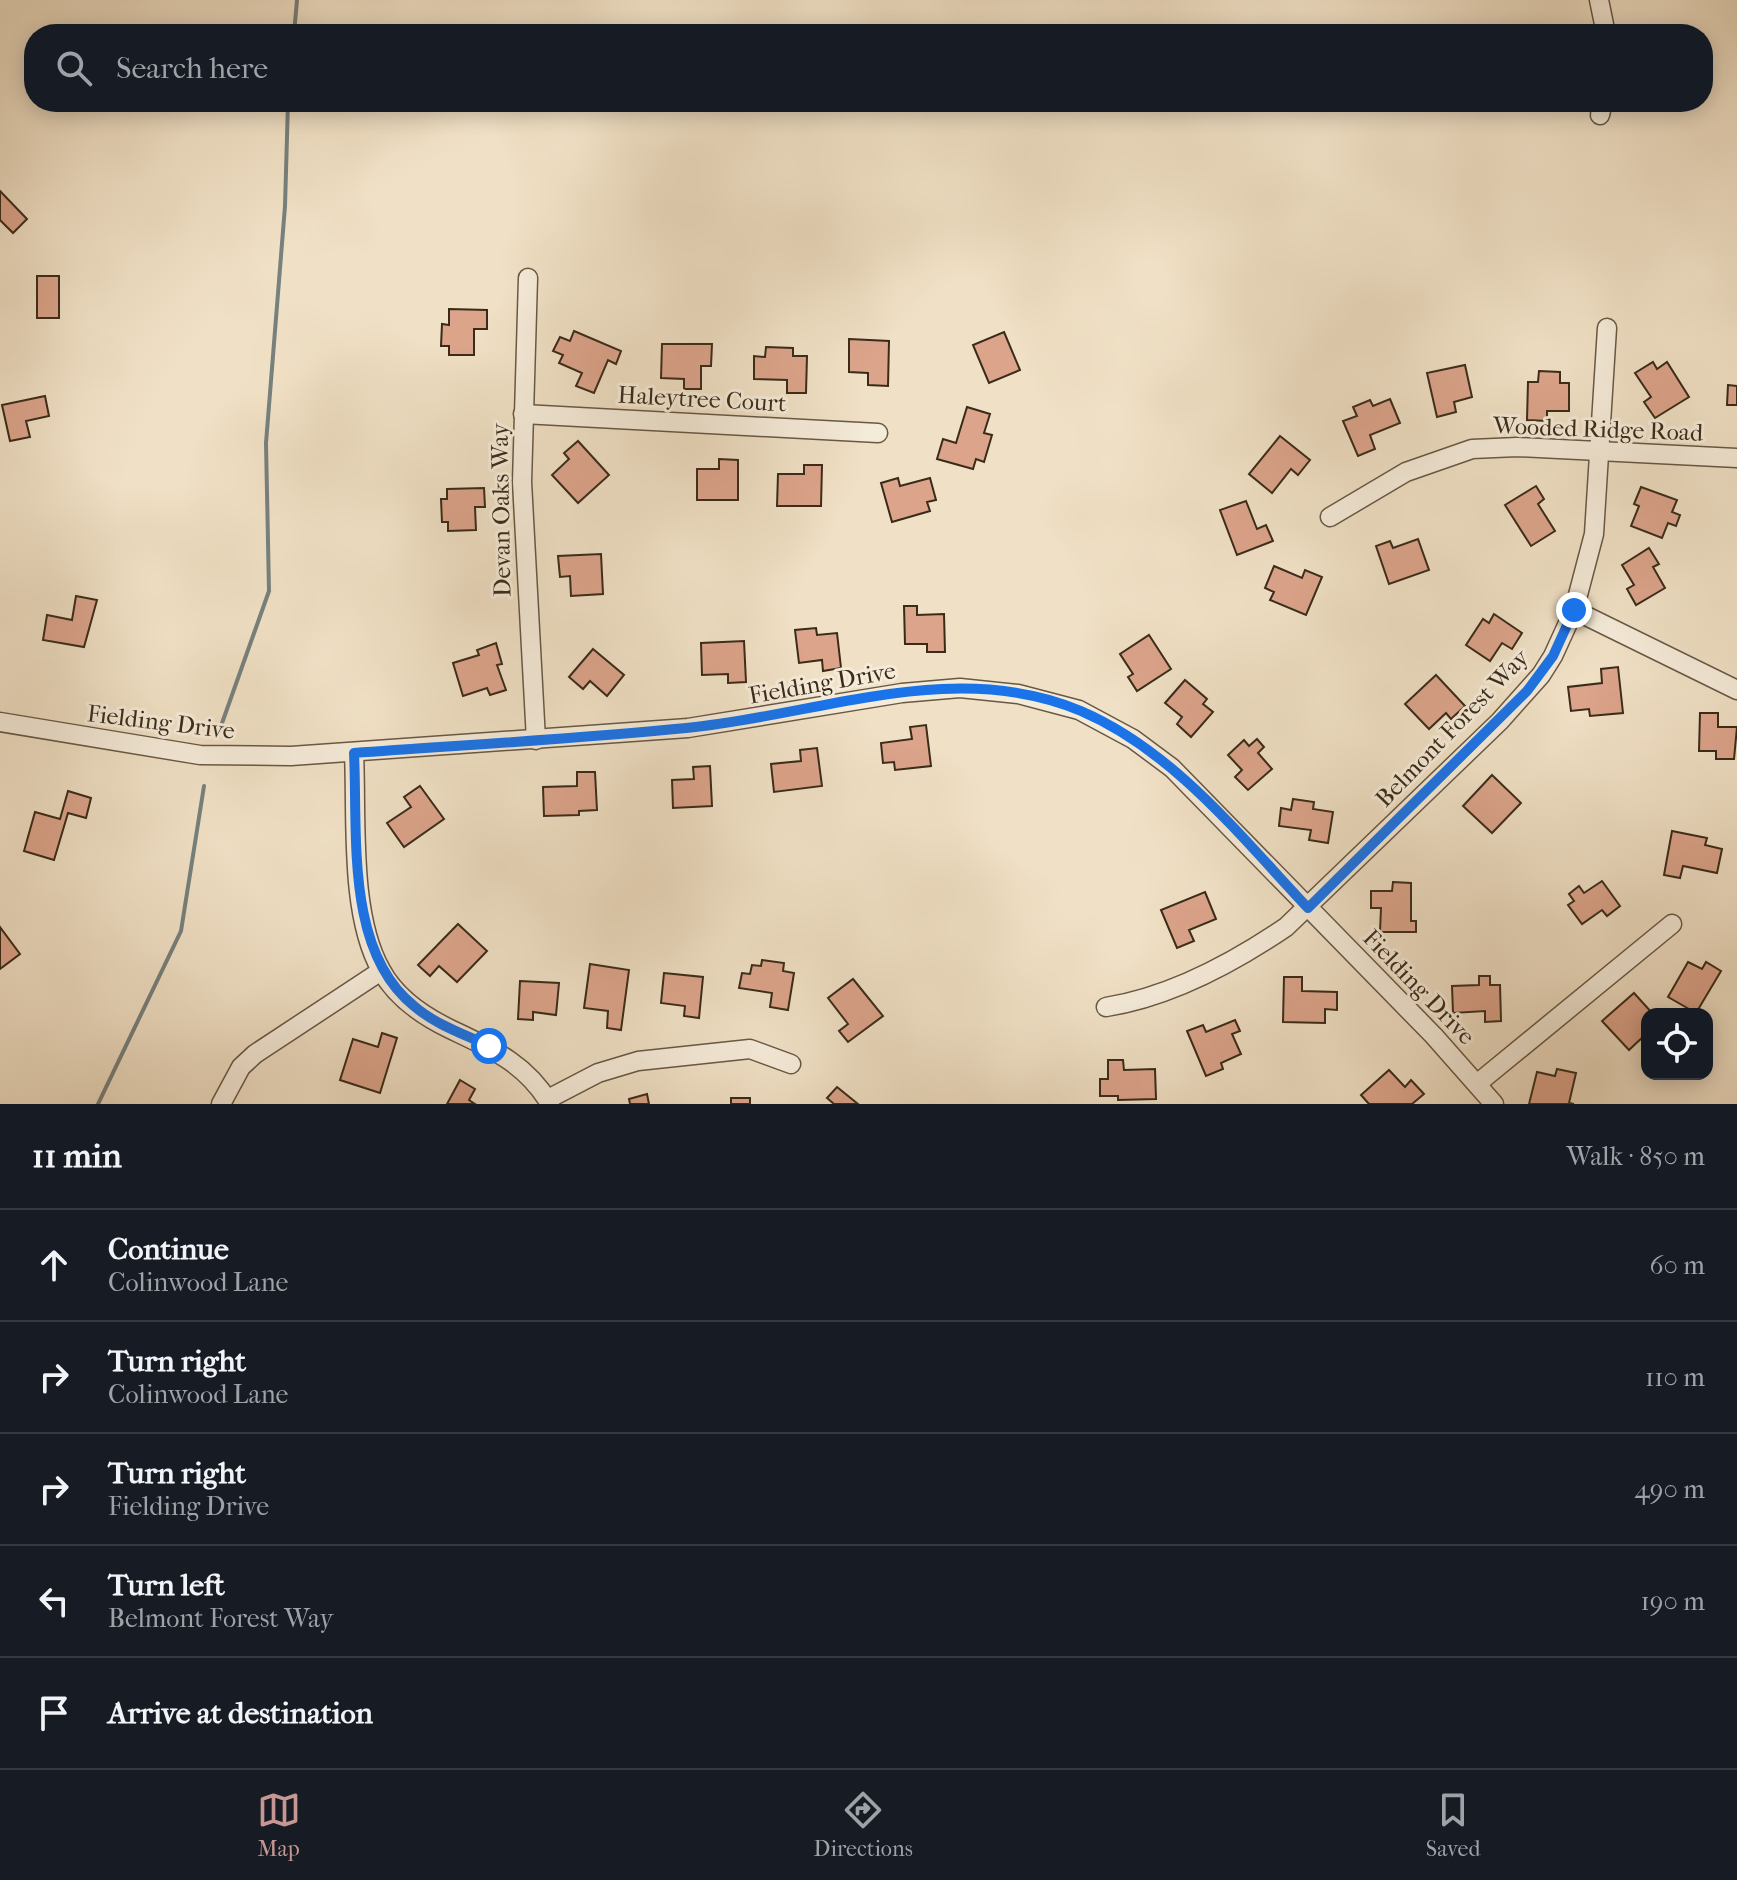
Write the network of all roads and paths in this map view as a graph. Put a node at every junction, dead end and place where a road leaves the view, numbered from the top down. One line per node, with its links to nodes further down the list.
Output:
1 (1599, 0): 2 (street)
2 (1604, 24)
3 (528, 278): 5 (street, Devan Oaks Way)
4 (1607, 328): 7 (street, Belmont Forest Way)
5 (523, 414): 6 (street, Haleytree Court); 13 (street, Devan Oaks Way)
6 (878, 433)
7 (1600, 451): 8 (street, Wooded Ridge Road); 9 (street, Wooded Ridge Road); 10 (street, Belmont Forest Way)
8 (1737, 458)
9 (1330, 517)
10 (1574, 610): 11 (street); 15 (street, Belmont Forest Way)
11 (1737, 690)
12 (0, 722): 14 (street, Fielding Drive)
13 (536, 740): 14 (street, Fielding Drive); 15 (street, Fielding Drive)
14 (354, 753): 17 (street)
15 (1308, 908): 18 (street, Belmont Forest Way); 20 (street, Fielding Drive)
16 (1672, 924): 20 (street)
17 (381, 971): 21 (street); 22 (street)
18 (1106, 1007)
19 (791, 1064): 21 (street)
20 (1478, 1083): 23 (street, Fielding Drive)
21 (549, 1102)
22 (221, 1104)
23 (1494, 1104)

